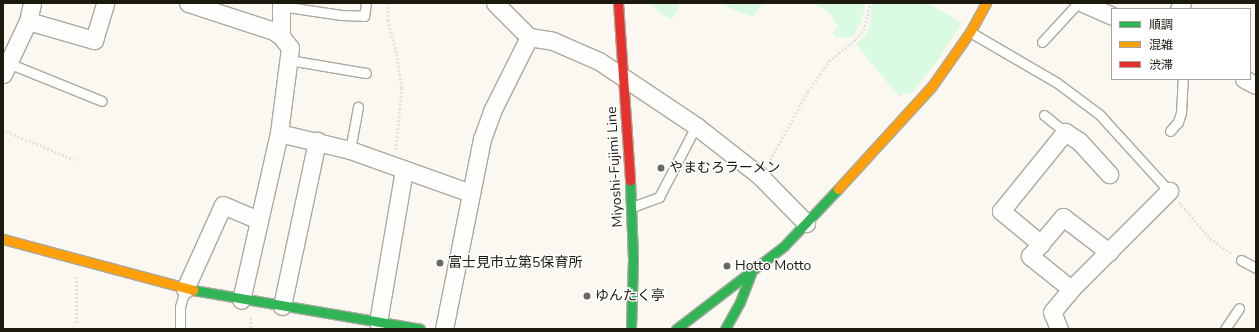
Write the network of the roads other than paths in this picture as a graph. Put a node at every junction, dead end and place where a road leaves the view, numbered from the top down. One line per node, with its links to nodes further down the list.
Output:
1 (32, 3): 12 (street)
2 (105, 3): 12 (street)
3 (188, 3): 14 (street)
4 (366, 3): 10 (lane)
5 (495, 3): 15 (street)
6 (618, 3): 20 (street, Miyoshi-Fujimi Line)
7 (986, 3): 13 (street)
8 (1078, 3): 16 (lane)
9 (1083, 3): 11 (street)
10 (281, 5): 14 (street)
11 (1111, 16)
12 (28, 21): 17 (street)
13 (970, 32): 35 (lane); 39 (street)
14 (281, 36): 18 (street)
15 (529, 37): 20 (street); 36 (street)
16 (1042, 42)
17 (7, 59): 24 (lane)
18 (289, 60): 19 (lane); 30 (street)
19 (366, 73)
20 (624, 79): 27 (street); 37 (street, Miyoshi-Fujimi Line)
21 (1183, 80): 28 (lane)
22 (1246, 80): 23 (street)
23 (1256, 86)
24 (102, 101)
25 (358, 107): 32 (lane)
26 (1044, 115): 29 (lane)
27 (696, 126): 37 (lane); 39 (street)
28 (1170, 131)
29 (1065, 132): 34 (street); 41 (street)
30 (279, 133): 31 (street); 38 (street)
31 (317, 141): 32 (street); 49 (street)
32 (350, 150): 33 (street)
33 (399, 167): 36 (street); 51 (street)
34 (1109, 174)
35 (1169, 191): 42 (street)
36 (471, 193): 54 (street)
37 (632, 207): 55 (street, Miyoshi-Fujimi Line)
38 (258, 220): 46 (street); 48 (street)
39 (806, 223): 45 (street)
40 (3, 239): 46 (street)
41 (1041, 244): 42 (street); 47 (street)
42 (1109, 252): 47 (street)
43 (1241, 260): 44 (lane)
44 (1256, 268)
45 (751, 273): 56 (street); 57 (street)
46 (185, 289): 48 (street); 52 (lane)
47 (1071, 289): 58 (street)
48 (246, 306): 49 (street)
49 (282, 306): 51 (street)
50 (1239, 308): 59 (lane)
51 (378, 322): 53 (street)
52 (180, 329)
53 (420, 329)
54 (444, 329)
55 (631, 329)
56 (676, 329)
57 (725, 329)
58 (1059, 329)
59 (1225, 329)

